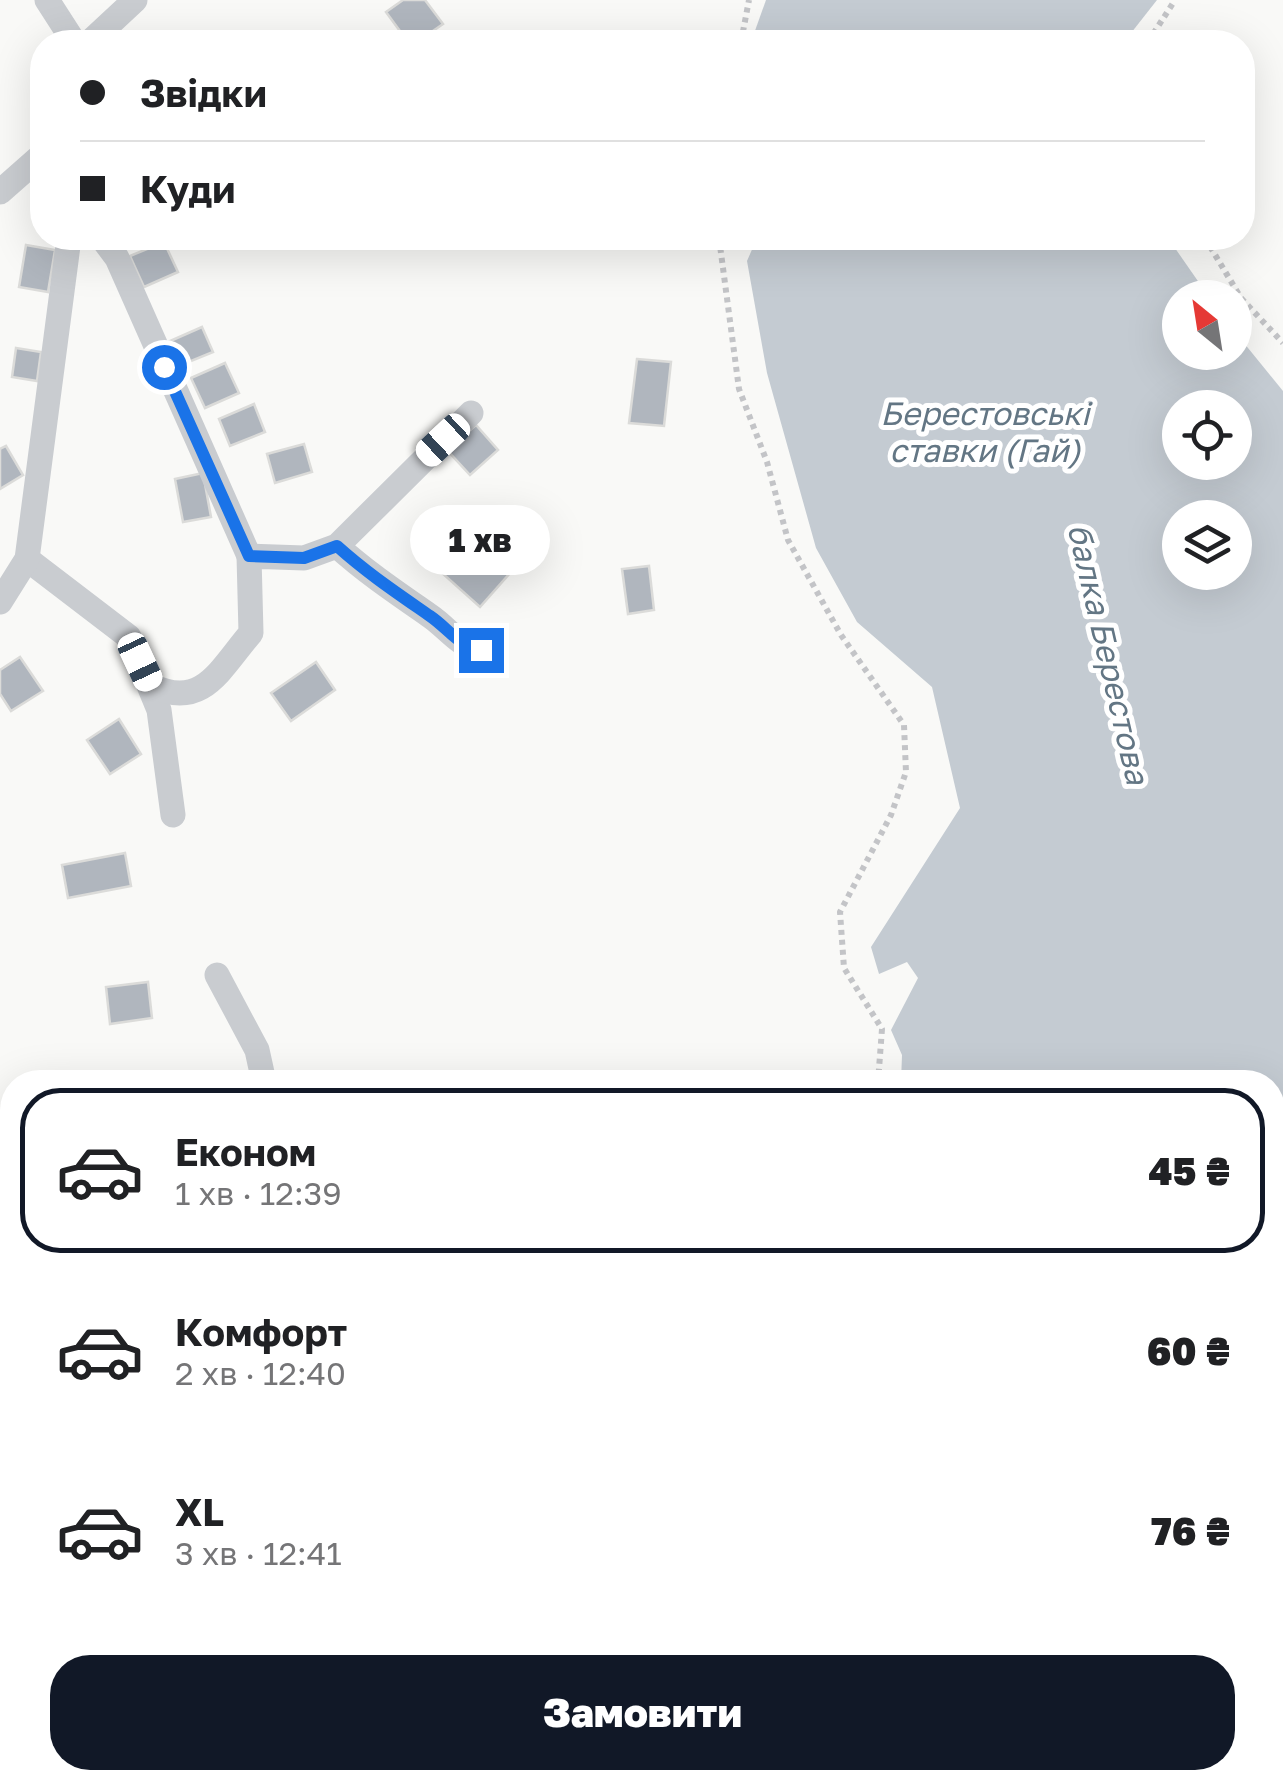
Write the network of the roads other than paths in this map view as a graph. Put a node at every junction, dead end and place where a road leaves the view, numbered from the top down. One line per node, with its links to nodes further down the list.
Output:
1 (48, 0): 3 (street)
2 (135, 0): 4 (street)
3 (67, 30)
4 (103, 30)
5 (30, 166): 6 (street)
6 (0, 192)
7 (68, 250): 12 (street)
8 (111, 250): 11 (street)
9 (471, 413): 10 (street)
10 (337, 546): 11 (street); 14 (street)
11 (249, 556): 15 (street)
12 (27, 559): 13 (street); 15 (street)
13 (0, 602)
14 (481, 650)
15 (152, 686): 16 (street)
16 (173, 814)
17 (217, 975): 18 (street)
18 (261, 1070)

